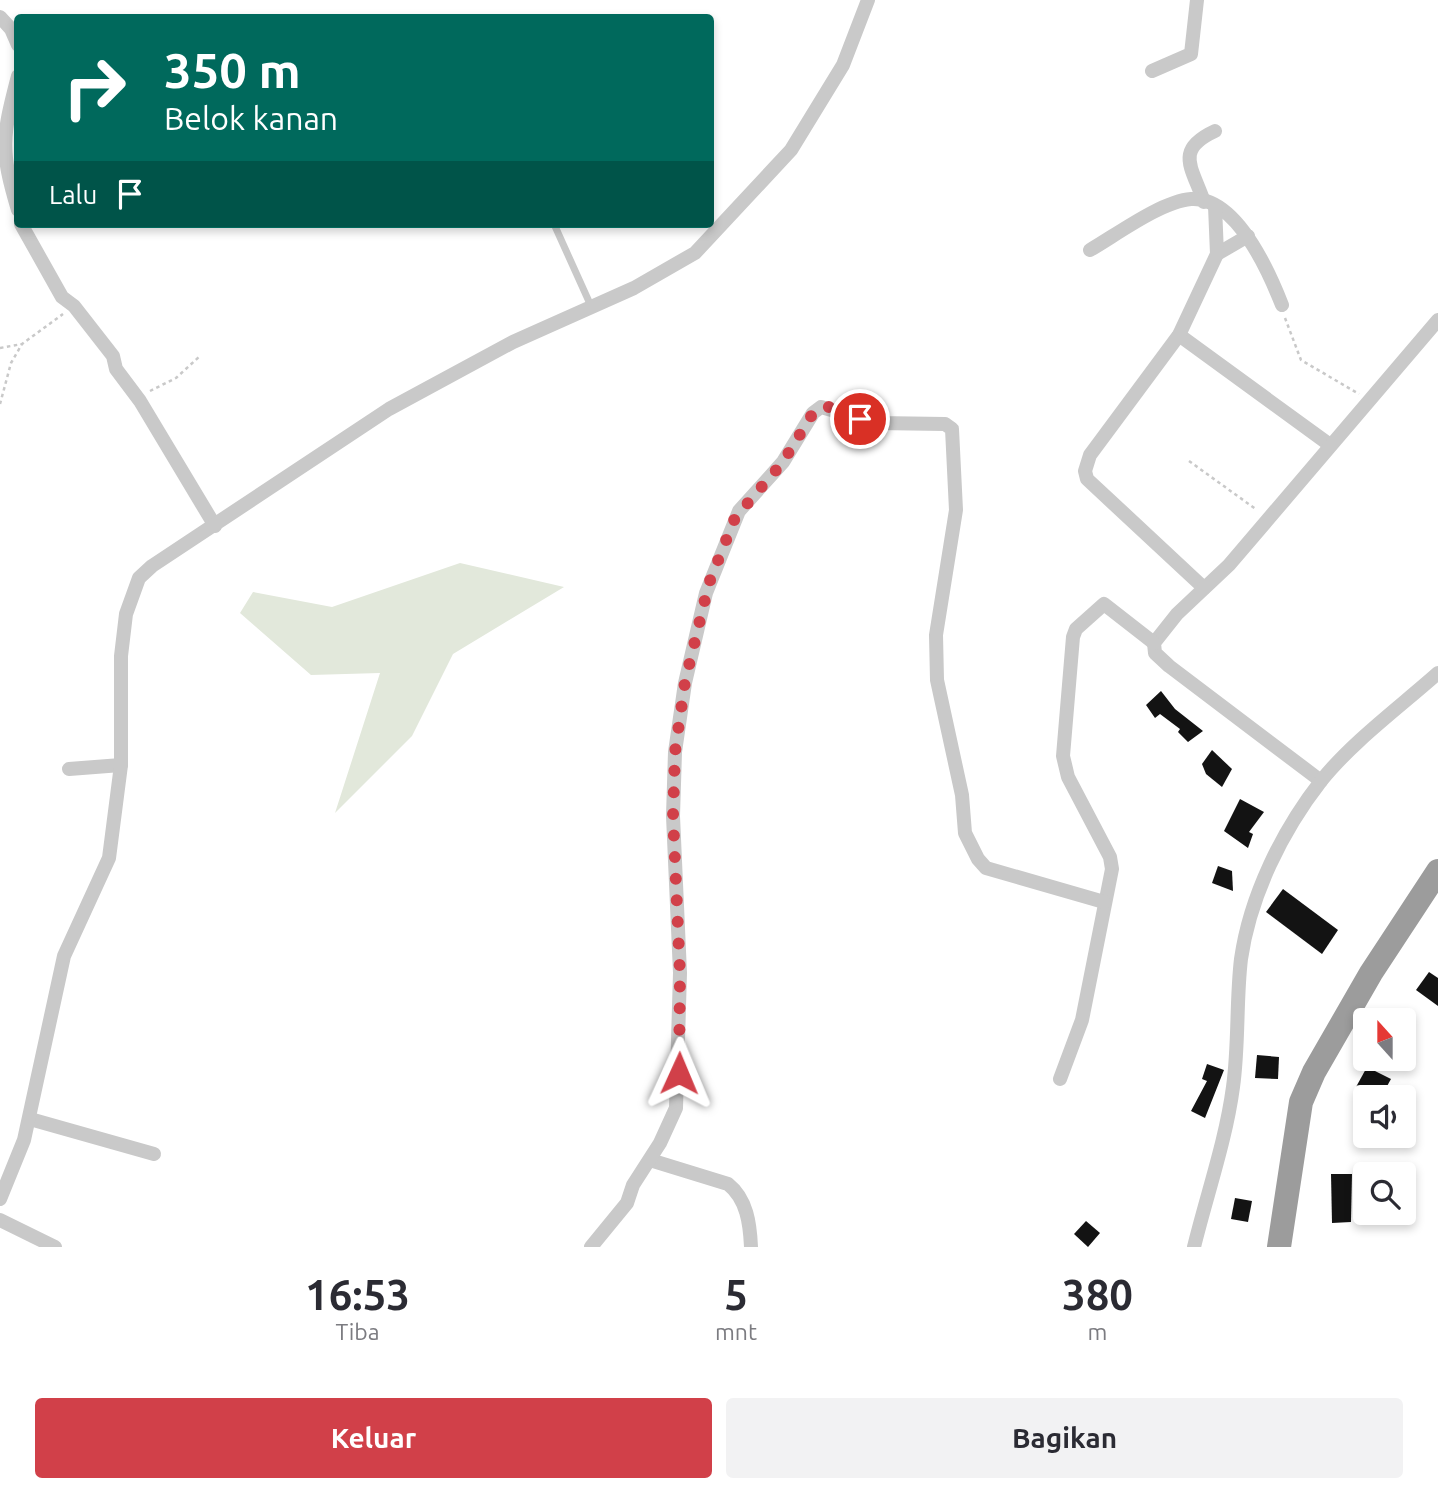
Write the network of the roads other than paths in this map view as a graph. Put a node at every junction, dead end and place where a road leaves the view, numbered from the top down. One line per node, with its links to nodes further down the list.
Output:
1 (868, 0): 16 (street)
2 (1197, 0): 5 (street)
3 (0, 17): 4 (street)
4 (14, 36)
5 (1152, 71)
6 (14, 95): 8 (street)
7 (1215, 131): 9 (street)
8 (14, 198)
9 (1209, 204): 12 (street); 13 (street); 14 (street)
10 (23, 228): 20 (street)
11 (556, 228): 16 (lane)
12 (1248, 236): 14 (street); 15 (street)
13 (1090, 250)
14 (1217, 254): 18 (street)
15 (1282, 305)
16 (590, 306): 20 (street)
17 (1438, 320): 19 (street)
18 (1179, 335): 19 (street); 21 (street)
19 (1330, 445): 21 (street)
20 (215, 526): 24 (street)
21 (1204, 588): 22 (street)
22 (1154, 643): 26 (street); 28 (street)
23 (1438, 673): 26 (street)
24 (121, 765): 25 (street); 30 (street)
25 (69, 769)
26 (1321, 781): 38 (street)
27 (1438, 870): 39 (highway)
28 (1104, 902): 29 (street); 32 (street)
29 (1060, 1079)
30 (30, 1119): 31 (street); 33 (street)
31 (154, 1154)
32 (650, 1160): 36 (street); 37 (street)
33 (0, 1199)
34 (0, 1220): 35 (street)
35 (55, 1247)
36 (591, 1247)
37 (751, 1247)
38 (1194, 1247)
39 (1279, 1247)

